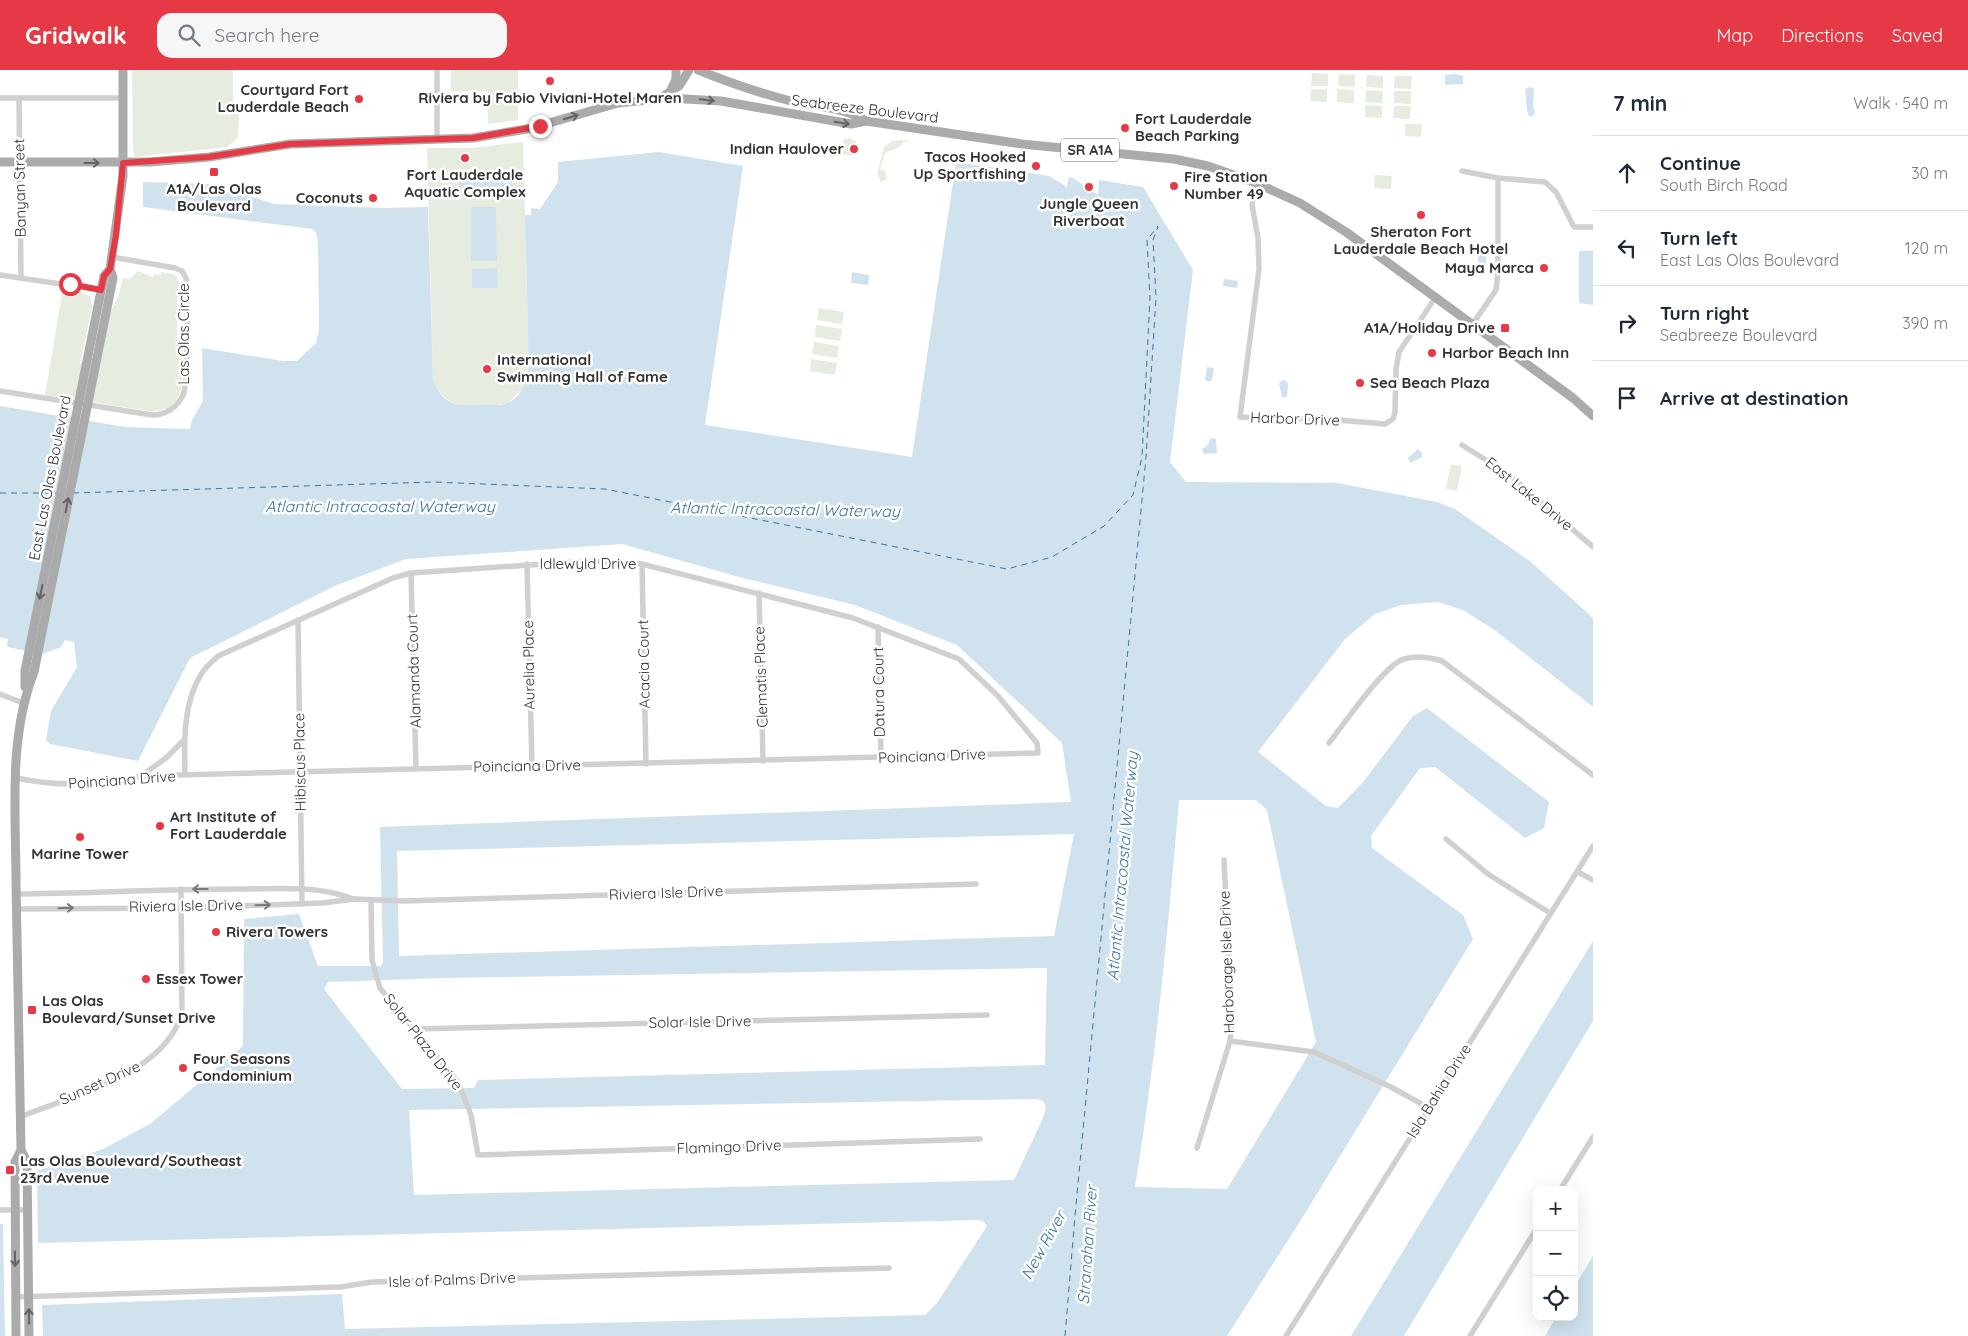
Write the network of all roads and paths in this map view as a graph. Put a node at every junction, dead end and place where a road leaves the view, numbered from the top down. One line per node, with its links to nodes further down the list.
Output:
1 (123, 70): 9 (main road, East Las Olas Boulevard)
2 (437, 70): 12 (street)
3 (676, 70): 6 (main road)
4 (689, 70): 6 (main road)
5 (698, 70): 11 (main road, SR A1A)
6 (667, 94): 10 (main road)
7 (0, 98): 8 (street)
8 (19, 98): 9 (street); 14 (street, Banyan Street)
9 (123, 98): 15 (main road, East Las Olas Boulevard)
10 (658, 99): 11 (main road, Seabreeze Boulevard / SR A1A, one-way to 11); 12 (main road, Seabreeze Boulevard / SR A1A, one-way to 10)
11 (866, 120): 18 (main road, Seabreeze Boulevard / SR A1A)
12 (437, 140): 15 (main road, Seabreeze Boulevard / SR A1A)
13 (0, 162): 14 (main road, SR A1A)
14 (20, 162): 15 (main road, SR A1A, one-way to 15); 23 (street, Banyan Street)
15 (123, 163): 20 (main road, East Las Olas Boulevard)
16 (1462, 171): 17 (street)
17 (1498, 178): 19 (street); 27 (street)
18 (1256, 183): 25 (main road, Seabreeze Boulevard / SR A1A); 25 (street, Harbor Drive)
19 (1593, 227)
20 (112, 257): 21 (main road, East Las Olas Boulevard); 28 (street, Las Olas Circle)
21 (110, 269): 24 (main road, East Las Olas Boulevard); 26 (main road, East Las Olas Boulevard)
22 (0, 275): 23 (street)
23 (21, 278): 24 (street)
24 (101, 290): 26 (main road, East Las Olas Boulevard)
25 (1434, 298): 27 (main road, Seabreeze Boulevard / SR A1A)
26 (100, 315): 39 (main road, East Las Olas Boulevard)
27 (1472, 325): 29 (main road, Seabreeze Boulevard / SR A1A)
28 (0, 391)
29 (1593, 416)
30 (1462, 445): 31 (street, East Lake Drive)
31 (1593, 547)
32 (527, 564): 33 (street, Idlewyld Drive); 34 (street, Idlewyld Drive); 46 (street, Aurelia Place)
33 (642, 564): 35 (street, Idlewyld Drive); 45 (street, Acacia Court)
34 (411, 573): 36 (street, Idlewyld Drive); 47 (street, Alamanda Court)
35 (759, 593): 37 (street, Idlewyld Drive); 44 (street, Clematis Place)
36 (298, 620): 40 (street, Idlewyld Drive); 48 (street, Hibiscus Place)
37 (878, 627): 42 (street, Idlewyld Drive); 43 (street, Datura Court)
38 (0, 694): 39 (street)
39 (24, 699): 52 (main road, East Las Olas Boulevard)
40 (184, 740): 49 (street, Idlewyld Drive); 51 (street)
41 (1329, 742): 50 (street)
42 (1038, 753): 43 (street, Poinciana Drive)
43 (881, 757): 44 (street, Poinciana Drive)
44 (763, 761): 45 (street, Poinciana Drive)
45 (646, 764): 46 (street, Poinciana Drive)
46 (532, 766): 47 (street, Poinciana Drive)
47 (416, 769): 48 (street, Poinciana Drive)
48 (300, 771): 49 (street, Poinciana Drive); 60 (street, Hibiscus Place)
49 (185, 775): 51 (street, Poinciana Drive)
50 (1593, 775)
51 (141, 776): 52 (street, Poinciana Drive)
52 (16, 778): 61 (main road, East Las Olas Boulevard)
53 (1446, 839): 67 (street)
54 (1593, 846): 56 (street, Isla Bahia Drive)
55 (1224, 860): 70 (street, Harborage Isle Drive)
56 (1578, 872): 57 (street); 67 (street, Isla Bahia Drive)
57 (1593, 880)
58 (976, 884): 63 (street, Riviera Isle Drive)
59 (181, 889): 60 (street, Riviera Isle Drive, one-way to 59); 61 (street, Riviera Isle Drive); 65 (street, Sunset Drive)
60 (302, 889): 62 (street, Riviera Isle Drive); 64 (street, Hibiscus Place)
61 (17, 894): 66 (main road, East Las Olas Boulevard)
62 (355, 899): 63 (street, Riviera Isle Drive); 64 (street, Riviera Isle Drive)
63 (374, 900): 69 (street, Solar Plaza Drive)
64 (302, 904): 65 (street, Riviera Isle Drive, one-way to 64)
65 (182, 908): 66 (street, Riviera Isle Drive, one-way to 65); 72 (street, Sunset Drive)
66 (17, 909): 72 (main road, East Las Olas Boulevard)
67 (1550, 914): 71 (street, Isla Bahia Drive)
68 (987, 1015): 69 (street, Solar Isle Drive)
69 (414, 1029): 77 (street, Solar Plaza Drive)
70 (1230, 1040): 71 (street); 75 (street, Harborage Isle Drive)
71 (1429, 1108): 88 (street, Isla Bahia Drive)
72 (20, 1116): 76 (main road, East Las Olas Boulevard)
73 (1593, 1137): 78 (street)
74 (980, 1138): 77 (street, Flamingo Drive)
75 (1197, 1148)
76 (21, 1150): 80 (main road, East Las Olas Boulevard); 81 (main road, East Las Olas Boulevard)
77 (478, 1155)
78 (1562, 1186)
79 (0, 1210): 80 (street)
80 (14, 1210): 81 (street); 84 (main road, East Las Olas Boulevard, one-way to 84)
81 (28, 1210): 85 (main road, East Las Olas Boulevard)
82 (1535, 1231): 89 (street)
83 (889, 1268): 85 (street, Isle of Palms Drive)
84 (16, 1297): 85 (street, Isle of Palms Drive); 86 (main road, East Las Olas Boulevard)
85 (29, 1297): 87 (main road, East Las Olas Boulevard, one-way to 85)
86 (16, 1336)
87 (29, 1336)
88 (1286, 1336)
89 (1470, 1336)

